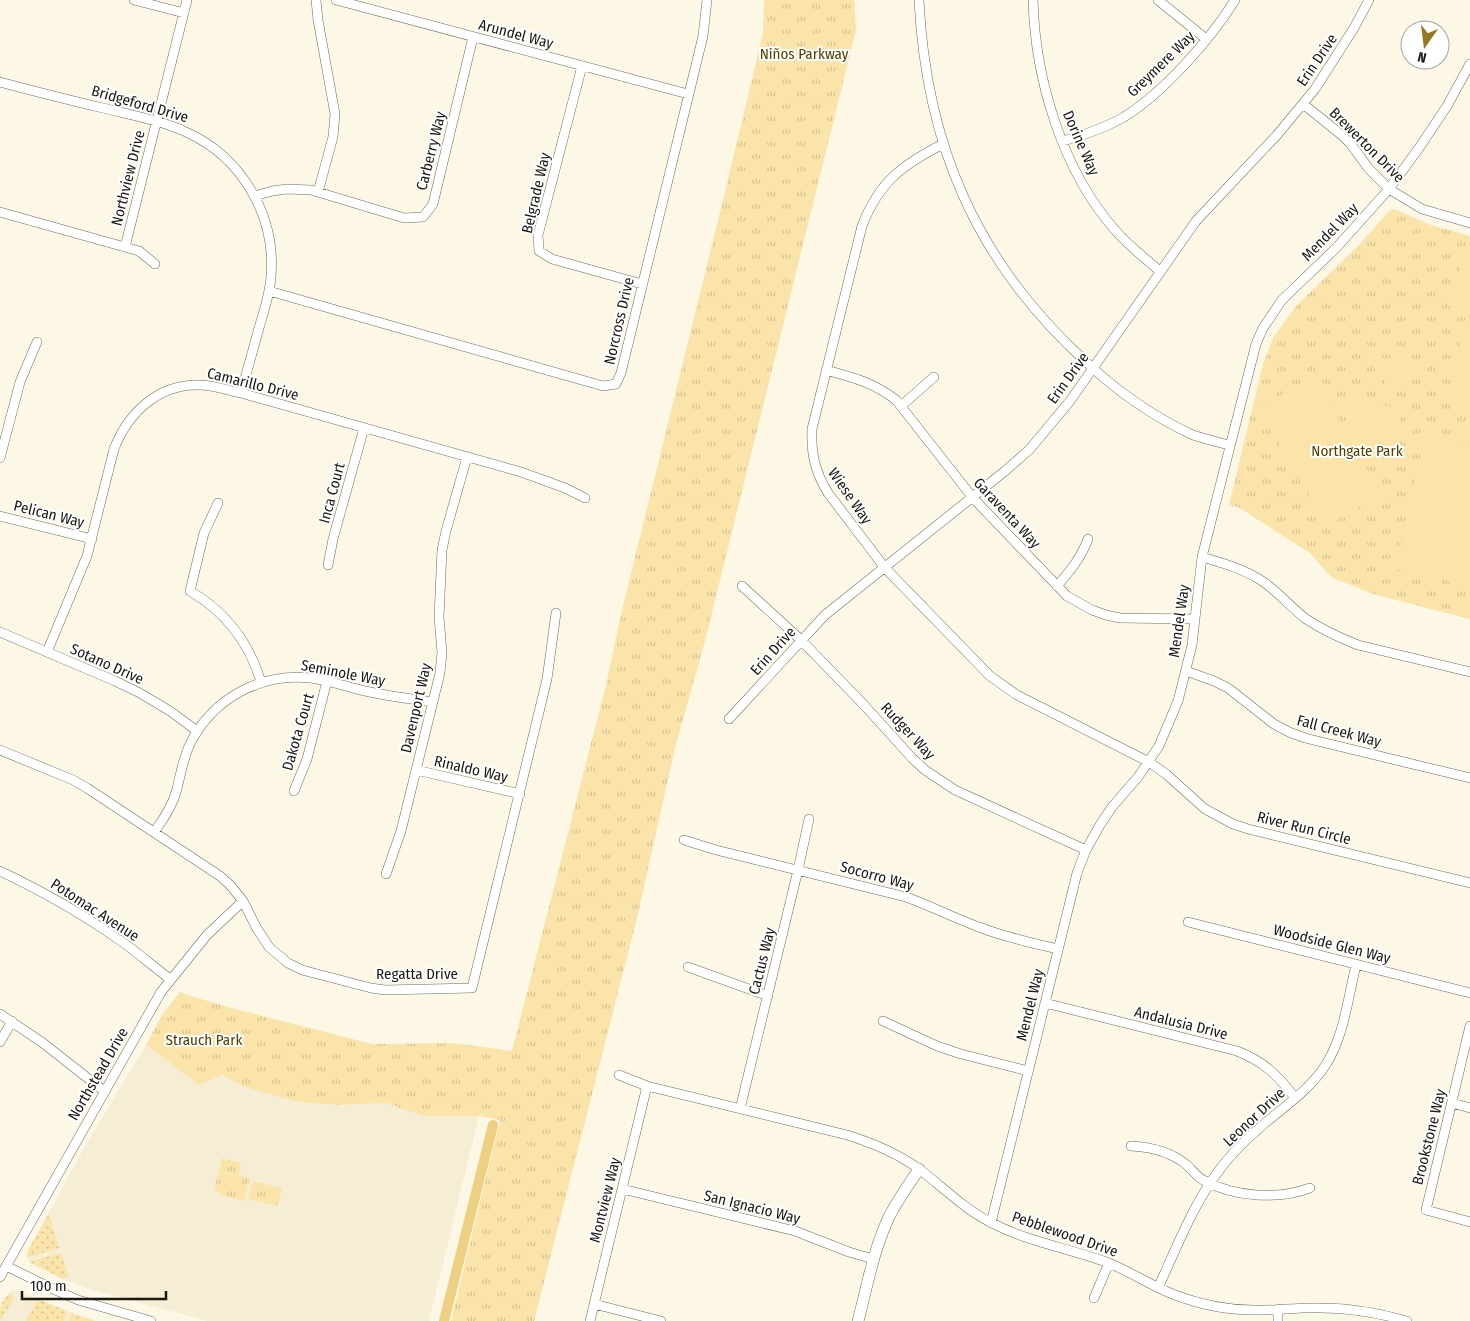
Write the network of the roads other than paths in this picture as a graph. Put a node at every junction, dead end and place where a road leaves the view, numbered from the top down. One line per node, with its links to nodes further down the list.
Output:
1 (134, 0): 11 (street)
2 (187, 0): 11 (street, Northview Drive)
3 (316, 0): 23 (street)
4 (336, 0): 12 (street, Arundel Way)
5 (707, 0): 17 (street, Norcross Drive)
6 (919, 0): 21 (street)
7 (1033, 0): 20 (street, Dorine Way)
8 (1158, 0): 13 (street)
9 (1235, 0): 13 (street, Greymere Way)
10 (1369, 0): 18 (street, Erin Drive)
11 (184, 12): 19 (street, Northview Drive)
12 (473, 37): 15 (street, Arundel Way); 23 (street, Carberry Way)
13 (1206, 39): 20 (street, Greymere Way)
14 (1470, 64): 22 (street, Mendel Way)
15 (582, 66): 17 (street, Arundel Way); 30 (street, Belgrade Way)
16 (0, 82): 19 (street, Bridgeford Drive)
17 (688, 94): 30 (street, Norcross Drive)
18 (1303, 104): 22 (street, Brewerton Drive); 29 (street, Erin Drive)
19 (156, 122): 24 (street, Bridgeford Drive); 27 (street, Northview Drive)
20 (1063, 141): 29 (street, Dorine Way)
21 (943, 144): 33 (street); 34 (street, Wiese Way)
22 (1389, 189): 26 (street, Brewerton Drive); 39 (street, Mendel Way)
23 (318, 192): 24 (street, Carberry Way)
24 (255, 196): 31 (street, Bridgeford Drive)
25 (0, 212): 27 (street)
26 (1470, 224)
27 (125, 247): 28 (street)
28 (155, 264)
29 (1160, 271): 33 (street, Erin Drive)
30 (642, 284): 31 (street, Norcross Drive)
31 (269, 291): 36 (street, Bridgeford Drive)
32 (37, 342): 41 (street)
33 (1093, 369): 39 (street); 43 (street, Erin Drive)
34 (826, 370): 37 (street, Garaventa Way); 50 (street, Wiese Way)
35 (934, 377): 37 (street)
36 (241, 394): 38 (street, Camarillo Drive); 46 (street, Camarillo Drive)
37 (901, 406): 43 (street, Garaventa Way)
38 (364, 428): 40 (street, Camarillo Drive); 49 (street, Inca Court)
39 (1229, 445): 48 (street, Mendel Way)
40 (467, 457): 42 (street, Camarillo Drive); 62 (street, Davenport Way)
41 (0, 458)
42 (585, 498)
43 (973, 498): 50 (street, Erin Drive); 52 (street, Garaventa Way)
44 (218, 503): 61 (street)
45 (0, 516): 46 (street, Pelican Way)
46 (92, 539): 57 (street, Camarillo Drive)
47 (1088, 539): 52 (street)
48 (1202, 557): 54 (street, Mendel Way); 59 (street)
49 (328, 566)
50 (885, 568): 56 (street, Erin Drive); 66 (street, Wiese Way)
51 (742, 586): 56 (street, Rudger Way)
52 (1057, 586): 54 (street, Garaventa Way)
53 (556, 613): 70 (street, Regatta Drive)
54 (1196, 619): 58 (street, Mendel Way)
55 (0, 632): 57 (street, Sotano Drive)
56 (801, 640): 63 (street, Erin Drive); 74 (street, Rudger Way)
57 (47, 652): 64 (street, Sotano Drive)
58 (1186, 671): 66 (street, Mendel Way); 68 (street, Fall Creek Way)
59 (1470, 672)
60 (327, 681): 61 (street, Seminole Way); 62 (street, Seminole Way); 69 (street, Dakota Court)
61 (262, 682): 64 (street, Seminole Way)
62 (433, 702): 67 (street, Davenport Way)
63 (730, 719)
64 (197, 731): 72 (street, Seminole Way)
65 (0, 750): 72 (street, Regatta Drive)
66 (1149, 762): 74 (street, Mendel Way); 78 (street, River Run Circle)
67 (416, 770): 70 (street, Rinaldo Way); 77 (street, Davenport Way)
68 (1470, 778)
69 (294, 791)
70 (520, 794): 79 (street, Regatta Drive)
71 (809, 818): 75 (street, Cactus Way)
72 (154, 832): 79 (street, Regatta Drive)
73 (684, 840): 75 (street, Socorro Way)
74 (1086, 850): 81 (street, Mendel Way)
75 (798, 870): 81 (street, Socorro Way); 86 (street, Cactus Way)
76 (0, 871): 84 (street, Potomac Avenue)
77 (386, 874)
78 (1470, 883)
79 (243, 902): 84 (street, Northstead Drive)
80 (1188, 922): 82 (street, Woodside Glen Way)
81 (1058, 949): 87 (street, Mendel Way)
82 (1356, 965): 85 (street, Woodside Glen Way); 97 (street, Leonor Drive)
83 (688, 967): 86 (street)
84 (170, 980): 96 (street, Northstead Drive)
85 (1470, 993)
86 (768, 996): 99 (street, Cactus Way)
87 (1045, 1003): 93 (street, Mendel Way); 97 (street, Andalusia Drive)
88 (0, 1014): 90 (street)
89 (883, 1020): 93 (street)
90 (12, 1021): 92 (street); 96 (street)
91 (1470, 1026): 98 (street, Brookstone Way)
92 (0, 1042)
93 (1028, 1071): 107 (street, Mendel Way)
94 (619, 1075): 95 (street, Pebblewood Drive)
95 (648, 1086): 99 (street, Pebblewood Drive); 105 (street, Montview Way)
96 (104, 1091): 110 (street, Northstead Drive)
97 (1295, 1098): 103 (street, Leonor Drive)
98 (1452, 1103): 100 (street); 106 (street, Brookstone Way)
99 (740, 1108): 102 (street, Pebblewood Drive)
100 (1470, 1108)
101 (1131, 1146): 103 (street)
102 (919, 1170): 107 (street, Pebblewood Drive); 108 (street)
103 (1210, 1184): 104 (street); 112 (street, Leonor Drive)
104 (1310, 1188)
105 (622, 1189): 108 (street, San Ignacio Way); 114 (street, Montview Way)
106 (1470, 1222)
107 (990, 1223): 109 (street, Pebblewood Drive)
108 (874, 1259): 120 (street)
109 (1108, 1262): 112 (street, Pebblewood Drive); 113 (street)
110 (6, 1266): 111 (street, Northstead Drive); 117 (street)
111 (0, 1277)
112 (1158, 1288): 115 (street, Pebblewood Drive)
113 (1094, 1298)
114 (594, 1304): 118 (street, Montview Way); 119 (street)
115 (1278, 1309): 116 (street, Pebblewood Drive); 121 (street)
116 (1401, 1320)
117 (151, 1321)
118 (590, 1321)
119 (661, 1321)
120 (858, 1321)
121 (1278, 1321)

